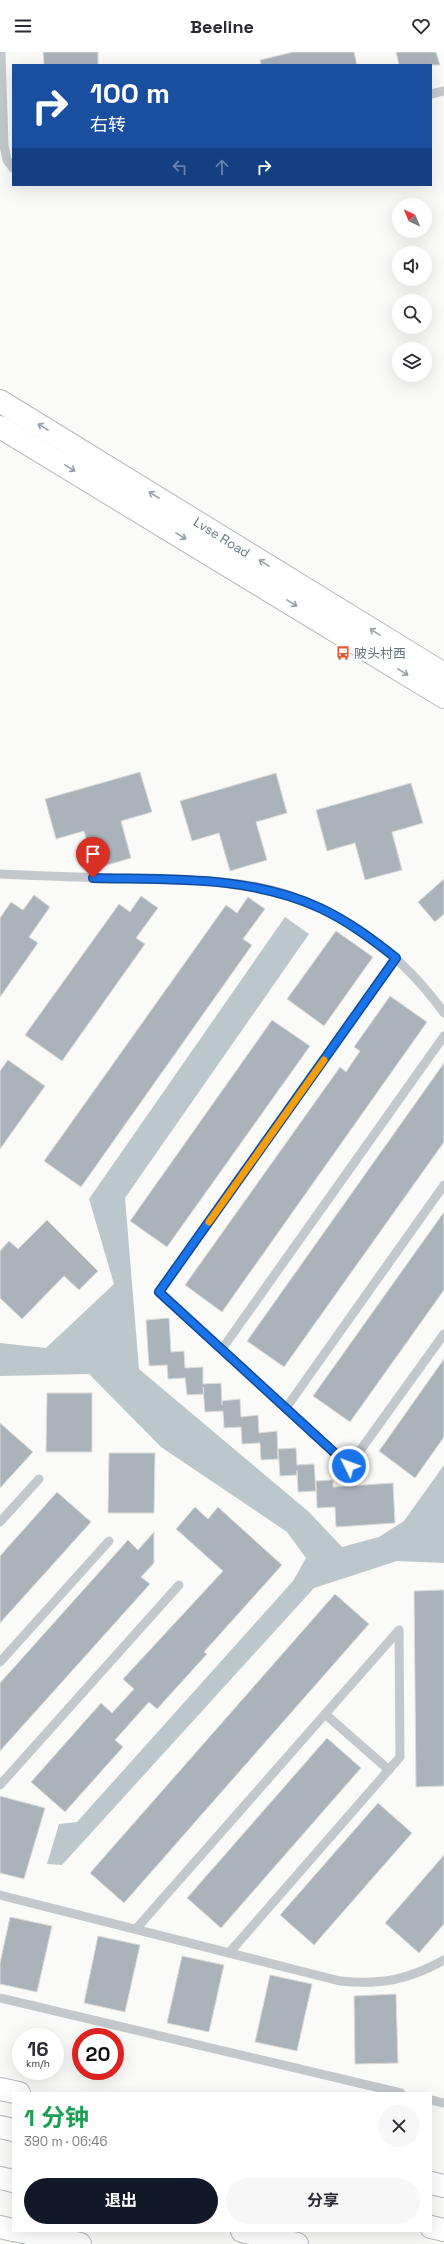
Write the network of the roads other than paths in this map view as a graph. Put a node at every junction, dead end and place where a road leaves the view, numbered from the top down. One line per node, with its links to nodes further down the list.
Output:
1 (0, 52): 4 (lane)
2 (444, 91): 3 (lane)
3 (432, 94)
4 (12, 167)
5 (0, 401): 7 (main road, Lvse Road, one-way to 5)
6 (0, 427): 8 (main road, Lvse Road, one-way to 8)
7 (444, 674)
8 (444, 697)
9 (0, 874): 10 (lane)
10 (396, 958): 11 (lane); 15 (lane)
11 (444, 1013)
12 (444, 1036): 15 (lane)
13 (444, 1185): 16 (lane)
14 (444, 1334): 16 (lane)
15 (222, 1349): 16 (lane)
16 (286, 1408)
17 (39, 1479): 18 (lane)
18 (0, 1522)
19 (109, 1541): 21 (lane)
20 (179, 1585): 24 (lane)
21 (0, 1662)
22 (325, 1714): 23 (lane); 23 (lane); 26 (lane)
23 (389, 1770): 27 (lane)
24 (0, 1785)
25 (0, 1895): 26 (lane)
26 (136, 1929): 27 (lane)
27 (229, 1953): 28 (lane)
28 (444, 1960)
29 (0, 1998): 32 (lane)
30 (0, 2089): 31 (main road)
31 (14, 2092)
32 (397, 2092)
33 (432, 2100): 34 (lane)
34 (444, 2103)
35 (0, 2127): 36 (main road)
36 (12, 2130)
37 (0, 2178): 38 (main road)
38 (12, 2181)
39 (432, 2183): 40 (main road)
40 (444, 2186)
41 (0, 2227): 43 (main road)
42 (432, 2227): 44 (main road)
43 (12, 2230)
44 (444, 2230)
45 (24, 2232): 47 (main road)
46 (246, 2232): 48 (main road)
47 (80, 2244)
48 (297, 2244)

